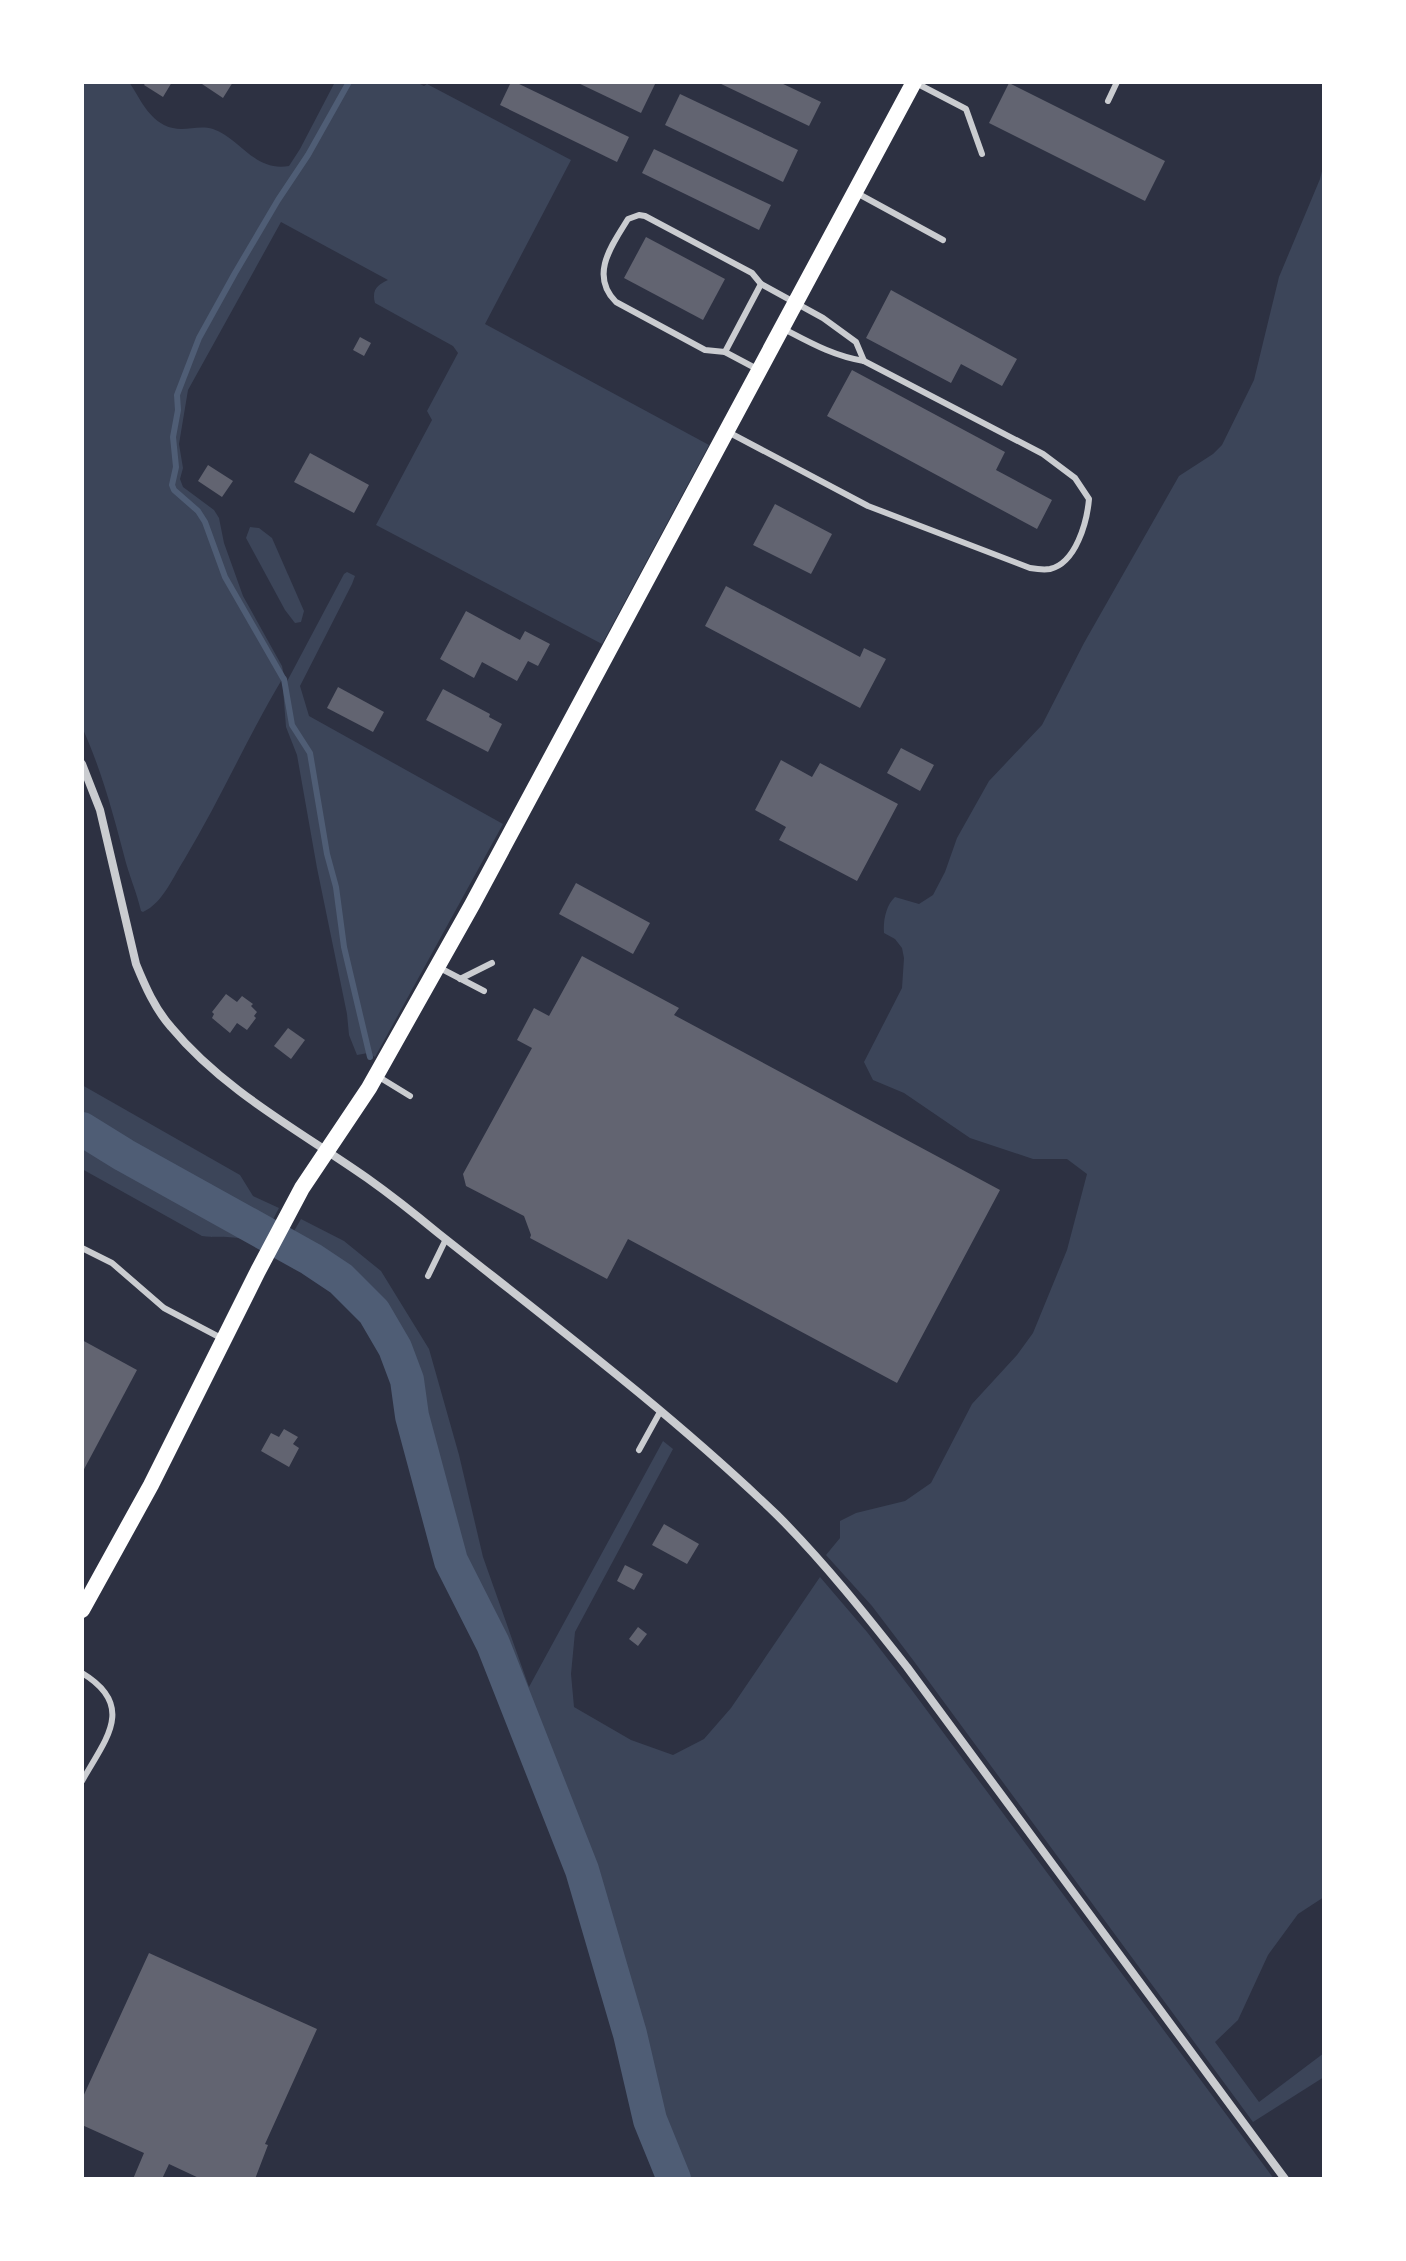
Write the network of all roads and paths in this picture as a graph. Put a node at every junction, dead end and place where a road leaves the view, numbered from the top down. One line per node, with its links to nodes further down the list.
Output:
1 (915, 82): 4 (lane); 5 (main road)
2 (1117, 82): 3 (lane)
3 (1108, 101)
4 (982, 154)
5 (855, 192): 6 (lane); 8 (main road)
6 (943, 240)
7 (761, 284): 8 (lane); 10 (lane); 10 (lane)
8 (796, 303): 9 (main road); 11 (lane)
9 (782, 328): 11 (lane); 12 (main road)
10 (725, 352): 12 (lane)
11 (864, 361): 13 (lane)
12 (759, 371): 13 (main road)
13 (727, 431): 16 (main road)
14 (82, 764): 21 (street)
15 (492, 963): 17 (lane)
16 (438, 967): 17 (lane); 19 (main road)
17 (460, 979): 18 (lane)
18 (484, 991)
19 (376, 1076): 20 (lane); 21 (main road)
20 (410, 1096)
21 (326, 1152): 22 (street); 25 (main road)
22 (446, 1239): 24 (lane); 26 (street)
23 (82, 1248): 25 (lane)
24 (428, 1276)
25 (224, 1340): 28 (main road)
26 (660, 1412): 27 (lane); 31 (street)
27 (639, 1450)
28 (82, 1610)
29 (82, 1673): 30 (lane)
30 (82, 1781)
31 (1285, 2179)

